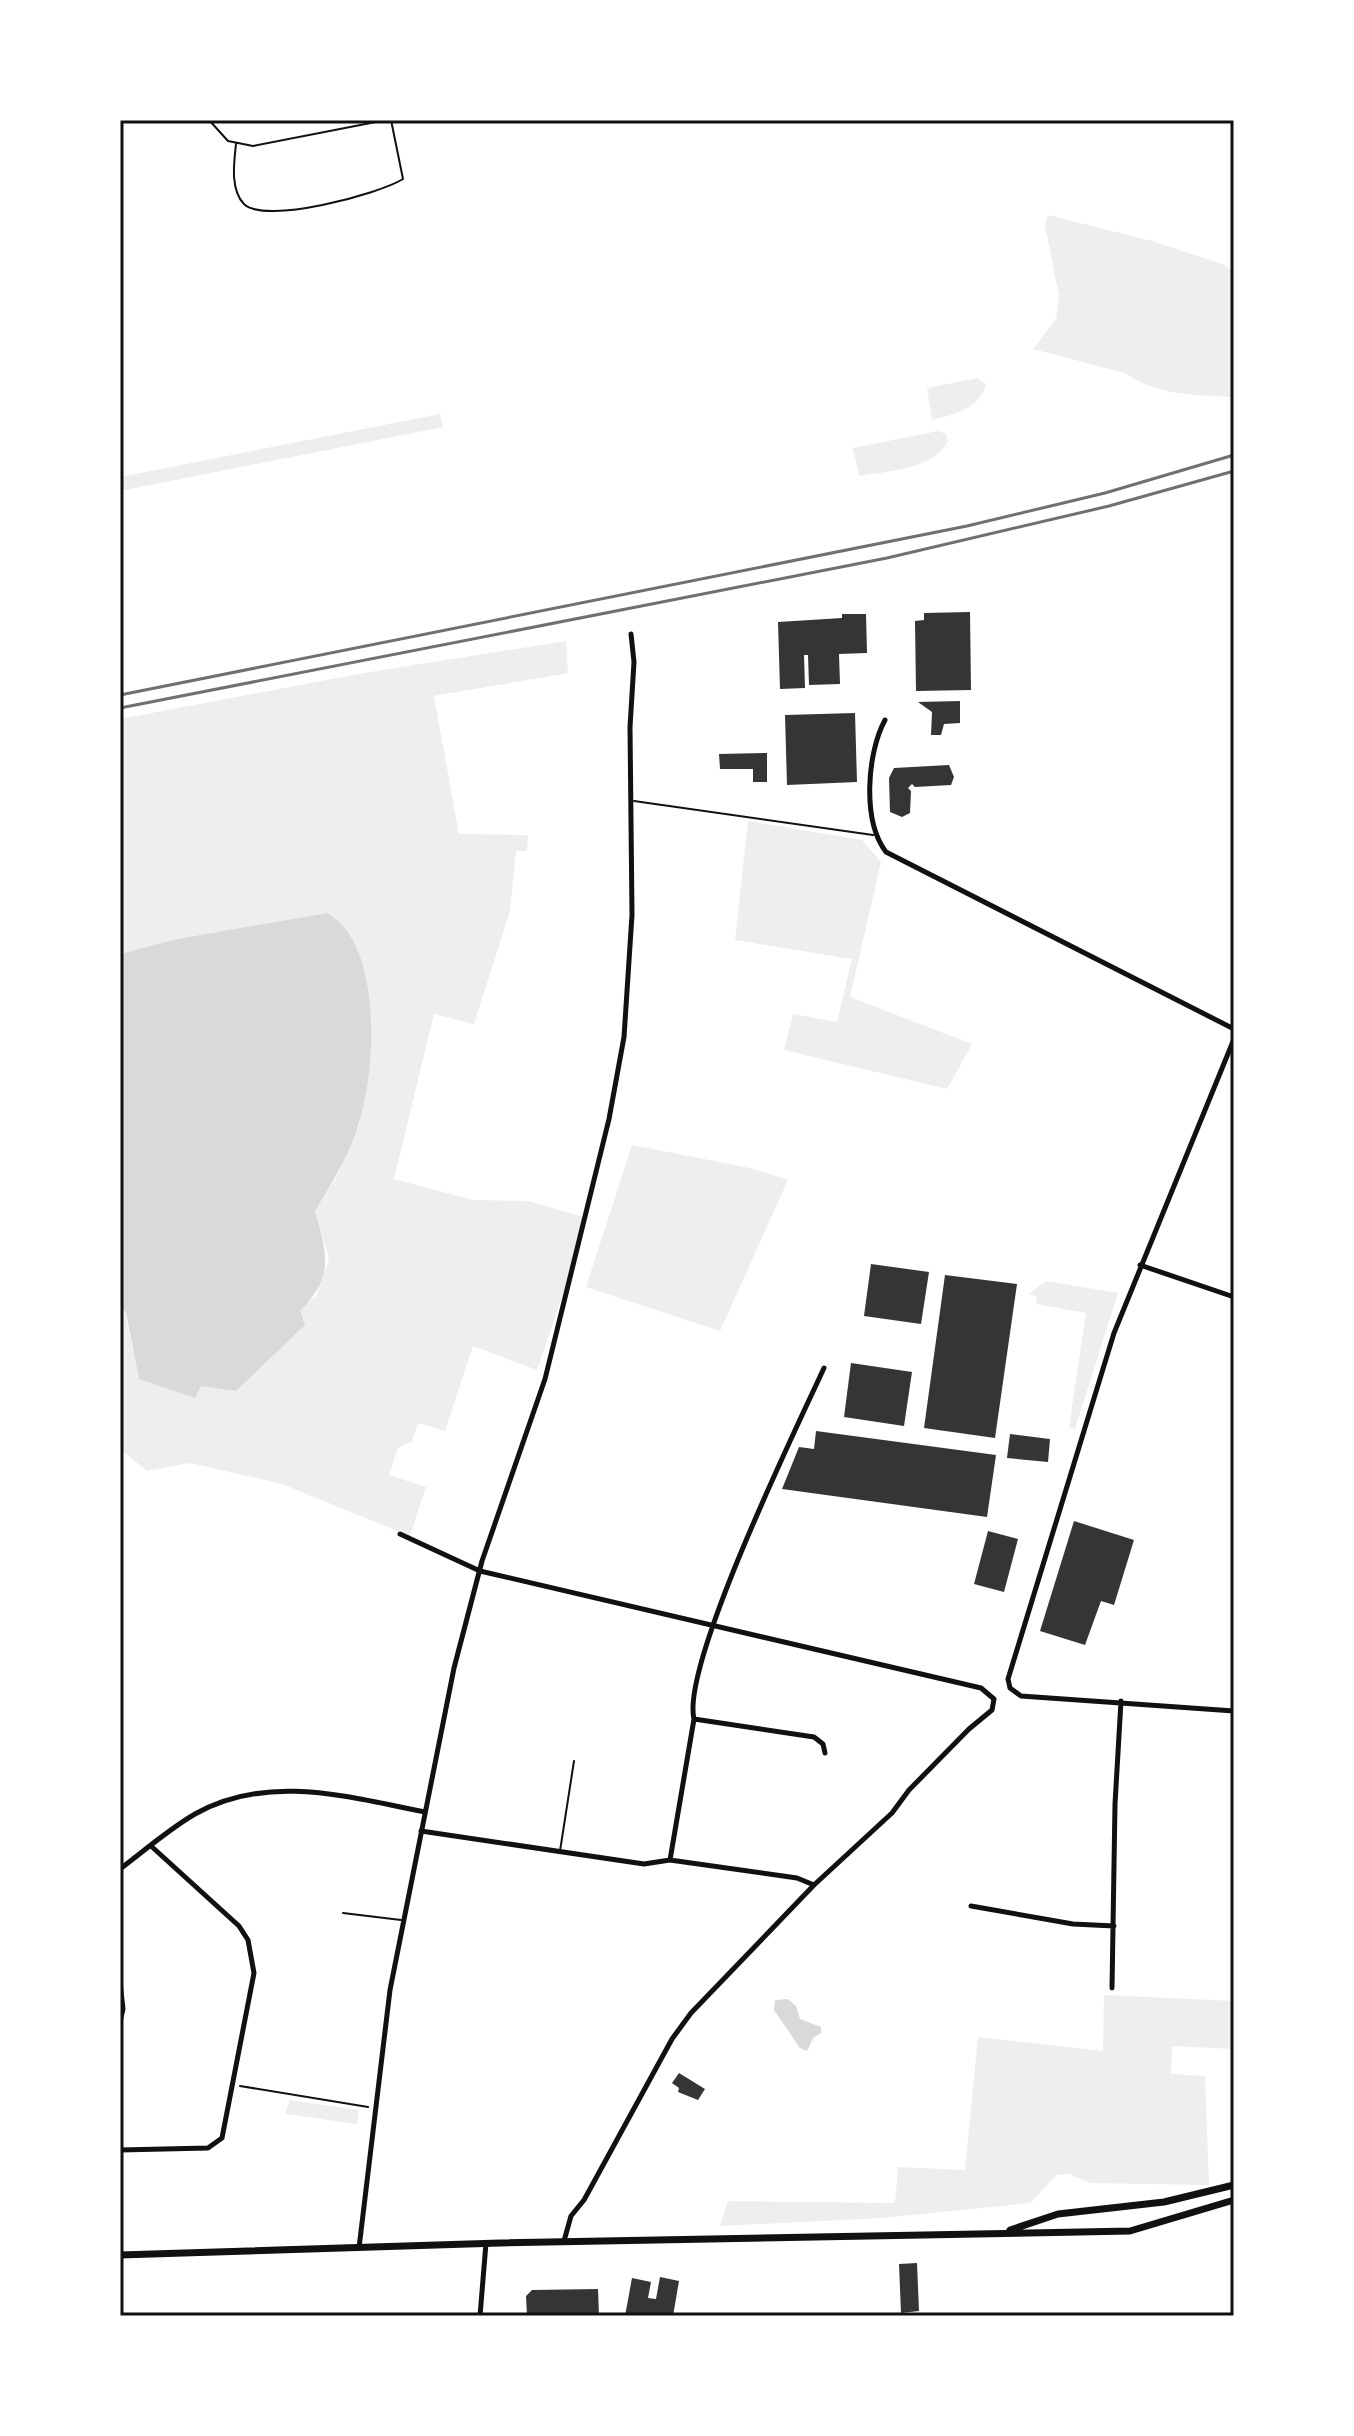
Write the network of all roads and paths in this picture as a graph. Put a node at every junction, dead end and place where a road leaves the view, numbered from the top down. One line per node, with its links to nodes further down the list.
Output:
1 (209, 120): 4 (lane)
2 (386, 120): 4 (lane)
3 (391, 120): 4 (lane)
4 (236, 144)
5 (631, 634): 7 (street)
6 (885, 720): 8 (street)
7 (631, 801): 8 (lane); 15 (street)
8 (875, 835): 9 (street)
9 (1234, 1029)
10 (1234, 1039): 11 (street)
11 (1140, 1265): 12 (street); 17 (street)
12 (1234, 1297)
13 (824, 1368): 16 (street)
14 (400, 1534): 15 (street)
15 (480, 1571): 16 (street); 22 (street)
16 (712, 1625): 19 (street); 28 (street)
17 (1121, 1701): 18 (street); 32 (street)
18 (1234, 1711)
19 (694, 1719): 20 (street); 26 (street)
20 (825, 1753)
21 (574, 1761): 25 (lane)
22 (425, 1812): 23 (street); 24 (street)
23 (421, 1831): 25 (street); 31 (street)
24 (151, 1846): 27 (street); 36 (street)
25 (560, 1852): 26 (street)
26 (670, 1860): 28 (street)
27 (120, 1869)
28 (814, 1885): 42 (street)
29 (971, 1906): 32 (street)
30 (343, 1913): 31 (lane)
31 (403, 1921): 37 (street)
32 (1114, 1926): 34 (street)
33 (120, 1982): 35 (street)
34 (1112, 1988)
35 (120, 2022)
36 (235, 2085): 37 (path); 38 (street)
37 (374, 2108): 44 (street)
38 (120, 2150)
39 (1234, 2185): 41 (main road)
40 (1234, 2200): 41 (main road)
41 (1000, 2232): 42 (main road)
42 (564, 2241): 43 (main road)
43 (486, 2243): 44 (main road); 46 (street)
44 (359, 2248): 45 (main road)
45 (120, 2255)
46 (480, 2316)

